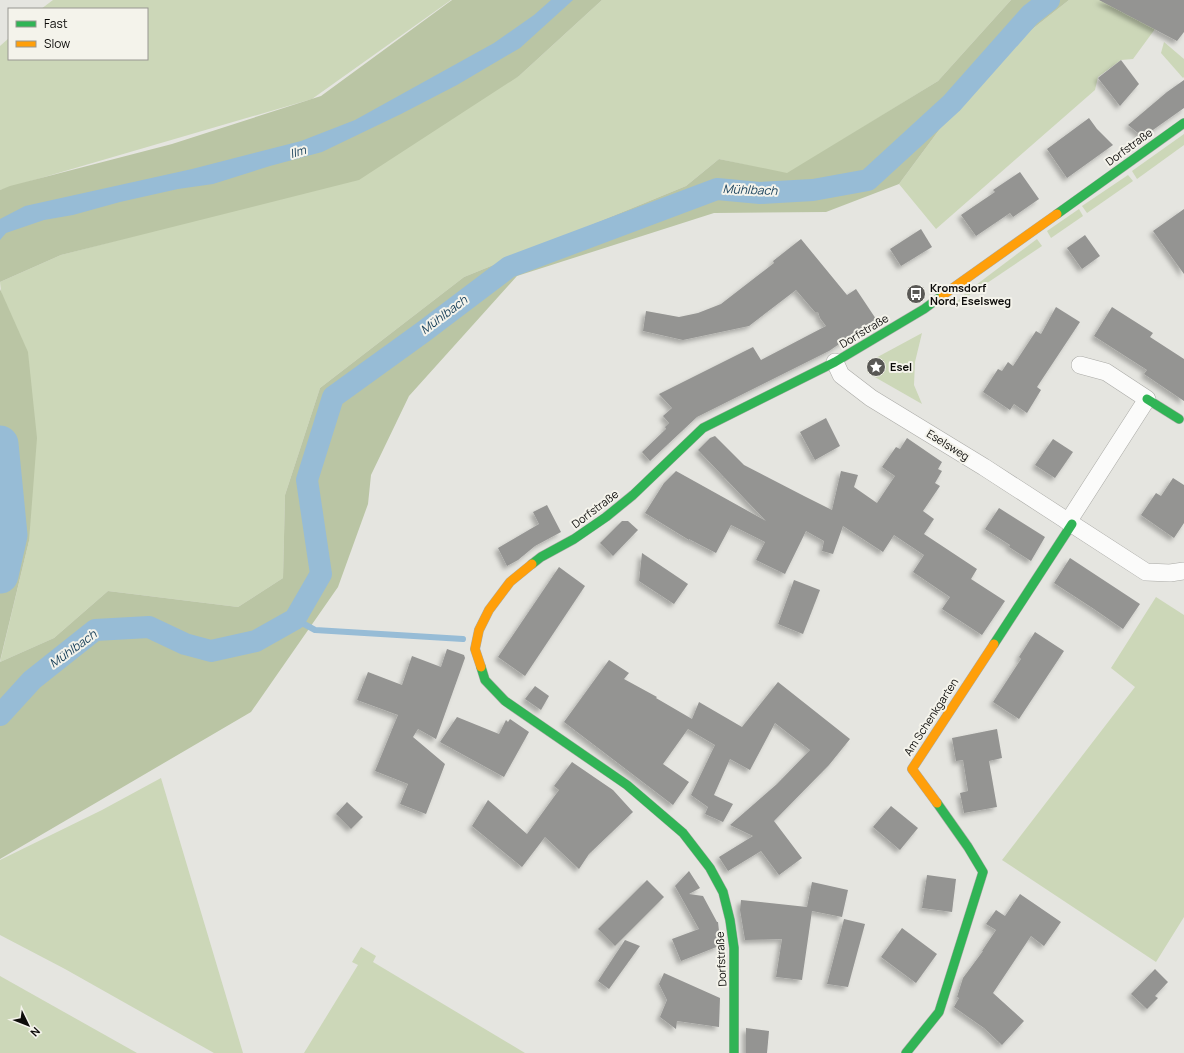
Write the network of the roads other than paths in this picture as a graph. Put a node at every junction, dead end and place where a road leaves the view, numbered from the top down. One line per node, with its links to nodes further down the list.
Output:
1 (1184, 123): 2 (street, Dorfstraße)
2 (835, 362): 6 (street, Eselsweg); 8 (street, Dorfstraße)
3 (1080, 365): 4 (street)
4 (1147, 399): 5 (street); 6 (street)
5 (1179, 419)
6 (1070, 523): 7 (street, Eselsweg); 9 (street, Am Schenkgarten)
7 (1184, 571)
8 (734, 1053)
9 (906, 1053)

